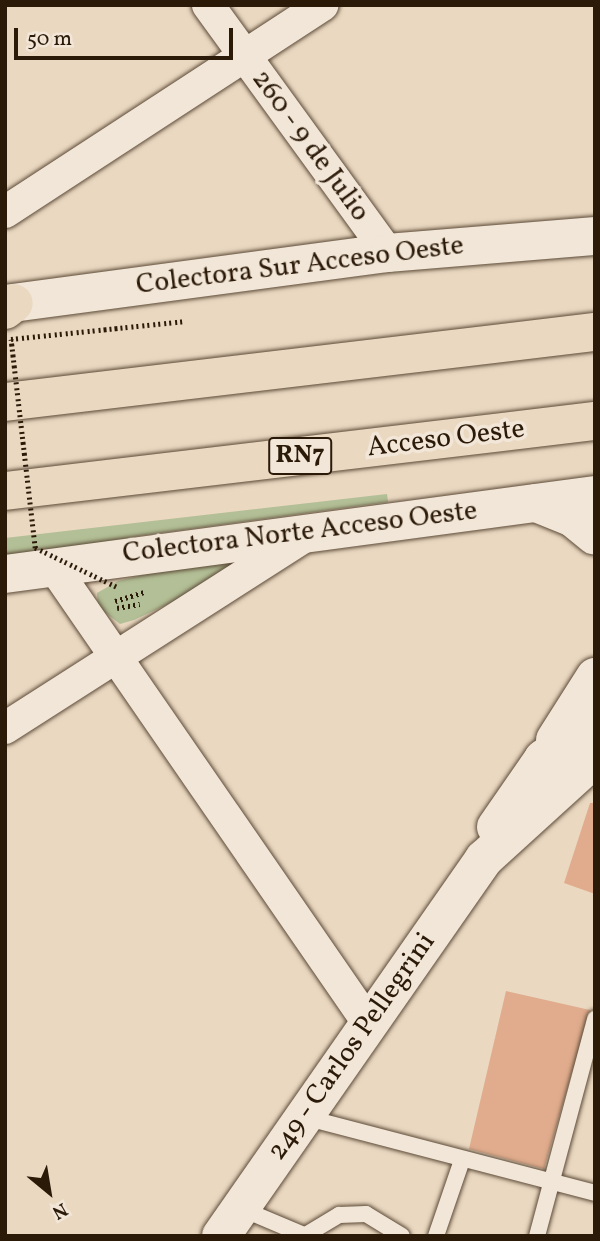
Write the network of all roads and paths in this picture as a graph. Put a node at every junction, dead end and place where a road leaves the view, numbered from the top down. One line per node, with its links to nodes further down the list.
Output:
1 (208, 5): 3 (street, 260 - 9 de Julio)
2 (322, 5): 3 (street)
3 (243, 55): 4 (street); 6 (street, 260 - 9 de Julio)
4 (5, 212)
5 (595, 236): 6 (street, Colectora Sur Acceso Oeste)
6 (388, 253): 7 (street, Colectora Sur Acceso Oeste)
7 (8, 306)
8 (186, 321): 19 (path, bridge)
9 (595, 332): 10 (highway)
10 (5, 402)
11 (595, 421): 12 (highway, Acceso Oeste / RN7)
12 (5, 491)
13 (595, 495): 14 (street, Colectora Norte Acceso Oeste)
14 (536, 503): 15 (street, Colectora Norte Acceso Oeste); 16 (street)
15 (309, 533): 17 (street, Colectora Norte Acceso Oeste); 20 (street)
16 (595, 536)
17 (53, 566): 18 (street, Colectora Norte Acceso Oeste); 20 (street)
18 (5, 574)
19 (116, 587)
20 (116, 659): 23 (street); 28 (street)
21 (595, 677): 25 (street)
22 (595, 719): 25 (street, 249 - Carlos Pellegrini)
23 (5, 728)
24 (595, 758): 26 (street, 249 - Carlos Pellegrini)
25 (543, 759): 26 (street, 249 - Carlos Pellegrini)
26 (484, 859): 28 (street, 249 - Carlos Pellegrini)
27 (595, 1019): 31 (lane)
28 (369, 1024): 29 (street, 249 - Carlos Pellegrini)
29 (302, 1117): 30 (lane); 33 (street, 249 - Carlos Pellegrini)
30 (461, 1160): 31 (lane); 36 (lane)
31 (552, 1182): 32 (lane); 37 (lane)
32 (595, 1193)
33 (230, 1222): 34 (lane)
34 (304, 1236): 35 (lane)
35 (402, 1236)
36 (436, 1236)
37 (537, 1236)

